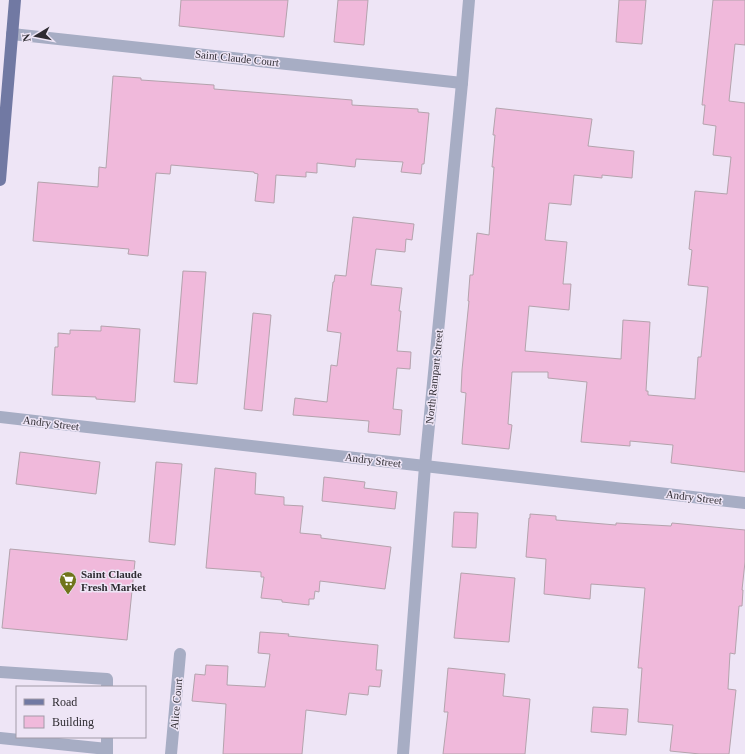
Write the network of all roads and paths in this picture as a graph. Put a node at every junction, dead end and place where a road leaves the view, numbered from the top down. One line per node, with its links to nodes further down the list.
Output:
1 (15, 0): 3 (main road)
2 (469, 0): 4 (street, North Rampart Street)
3 (12, 34): 4 (street, Saint Claude Court); 5 (main road)
4 (462, 83): 7 (street, North Rampart Street)
5 (0, 180)
6 (0, 417): 7 (street, Andry Street)
7 (425, 466): 8 (street, Andry Street); 15 (street, North Rampart Street)
8 (745, 503)
9 (180, 654): 14 (street, Alice Court)
10 (0, 672): 11 (street)
11 (107, 686)
12 (0, 738): 13 (street)
13 (107, 746)
14 (171, 754)
15 (403, 754)

